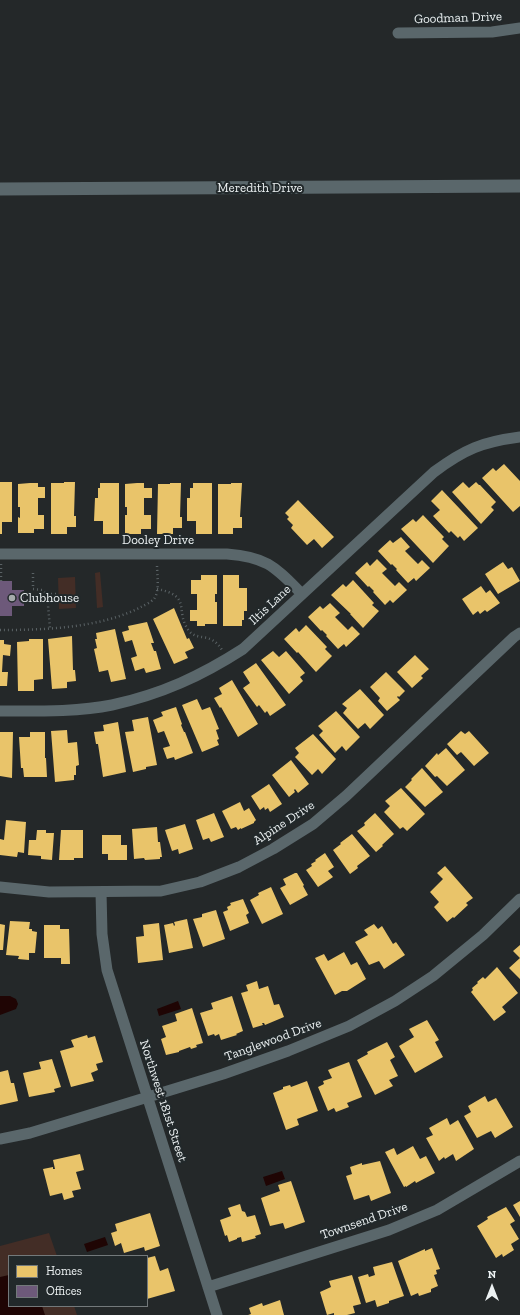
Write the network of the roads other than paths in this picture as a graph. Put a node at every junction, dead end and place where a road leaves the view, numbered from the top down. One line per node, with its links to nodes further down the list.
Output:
1 (520, 28): 2 (street, Goodman Drive)
2 (398, 33)
3 (520, 186): 4 (street, Meredith Drive)
4 (0, 190)
5 (520, 437): 7 (street, Iltis Lane)
6 (0, 554): 7 (street, Dooley Drive)
7 (302, 594): 9 (street, Iltis Lane)
8 (520, 633): 11 (street, Alpine Drive)
9 (0, 711)
10 (0, 887): 11 (street, Alpine Drive)
11 (101, 892): 13 (street, Northwest 181st Street)
12 (520, 899): 13 (street, Tanglewood Drive)
13 (147, 1098): 14 (street, Tanglewood Drive); 16 (street, Northwest 181st Street)
14 (0, 1138)
15 (520, 1161): 16 (street, Townsend Drive)
16 (208, 1287): 17 (street, Northwest 181st Street)
17 (217, 1315)

